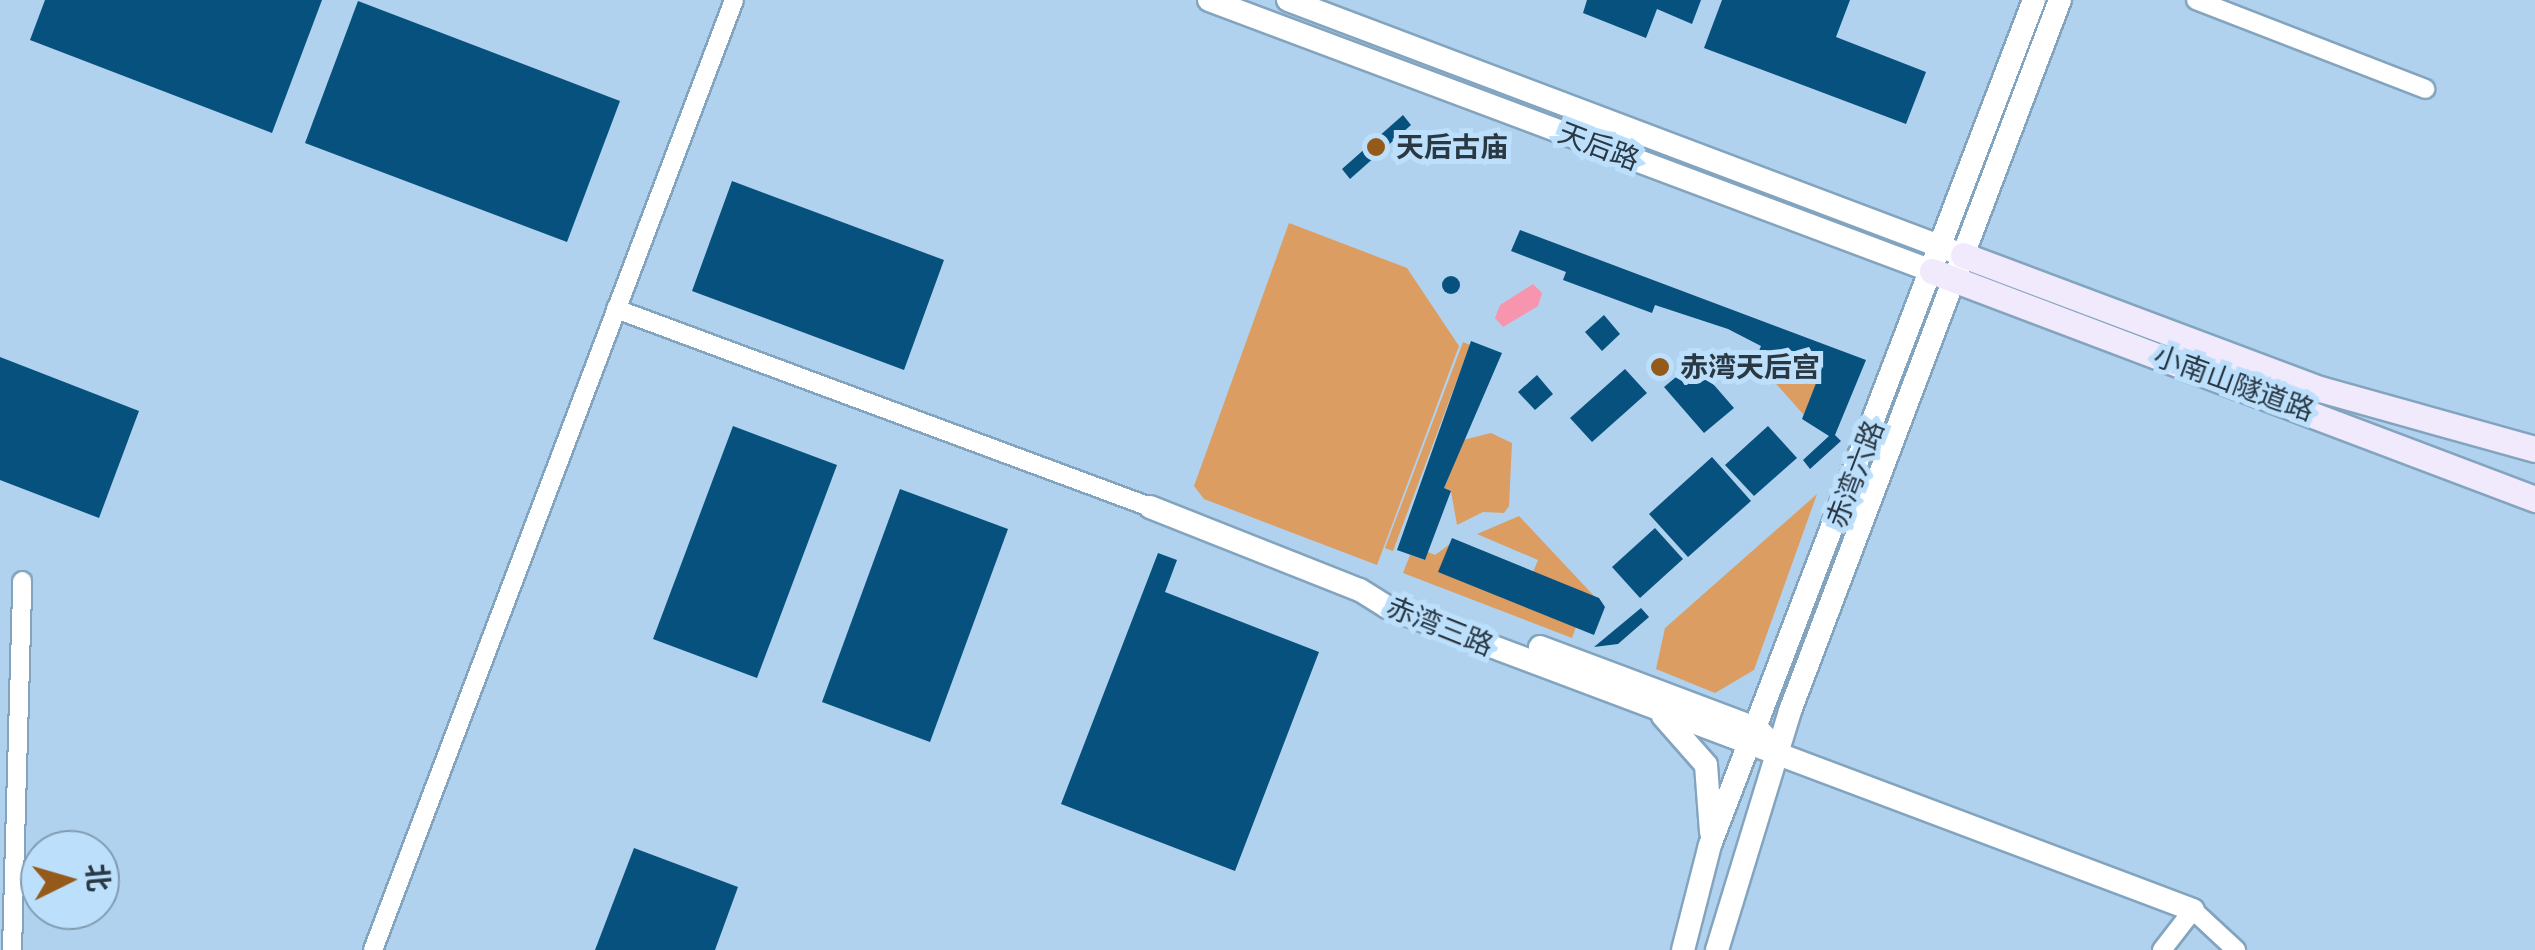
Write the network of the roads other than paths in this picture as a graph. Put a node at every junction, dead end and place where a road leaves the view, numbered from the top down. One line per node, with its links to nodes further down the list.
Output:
1 (734, 0): 11 (street)
2 (1209, 0): 8 (street, 天后路)
3 (1288, 0): 7 (street, 天后路)
4 (2034, 0): 10 (street, 赤湾六路)
5 (2060, 0): 10 (street, 赤湾六路)
6 (2196, 0): 9 (street)
7 (1338, 9): 8 (street); 10 (street, 天后路)
8 (1324, 43): 10 (street, 天后路)
9 (2426, 89)
10 (1947, 263): 12 (main road, 小南山隧道路); 13 (main road, 小南山隧道路); 18 (street, 赤湾六路); 19 (street, 赤湾六路)
11 (616, 309): 14 (street); 23 (street)
12 (2535, 449)
13 (2535, 499)
14 (1150, 508): 16 (street)
15 (22, 581): 22 (street)
16 (1360, 590): 17 (street, 赤湾三路); 18 (street, 赤湾三路)
17 (1648, 705): 18 (street, 赤湾三路); 20 (street)
18 (1755, 737): 19 (street, 赤湾三路); 20 (street, 赤湾六路)
19 (1778, 750): 21 (street, 赤湾三路); 25 (street, 赤湾六路)
20 (1710, 845): 24 (street, 赤湾六路)
21 (2193, 910): 26 (street); 27 (street, 赤湾三路)
22 (12, 950)
23 (373, 950)
24 (1682, 950)
25 (1717, 950)
26 (2162, 950)
27 (2236, 950)

